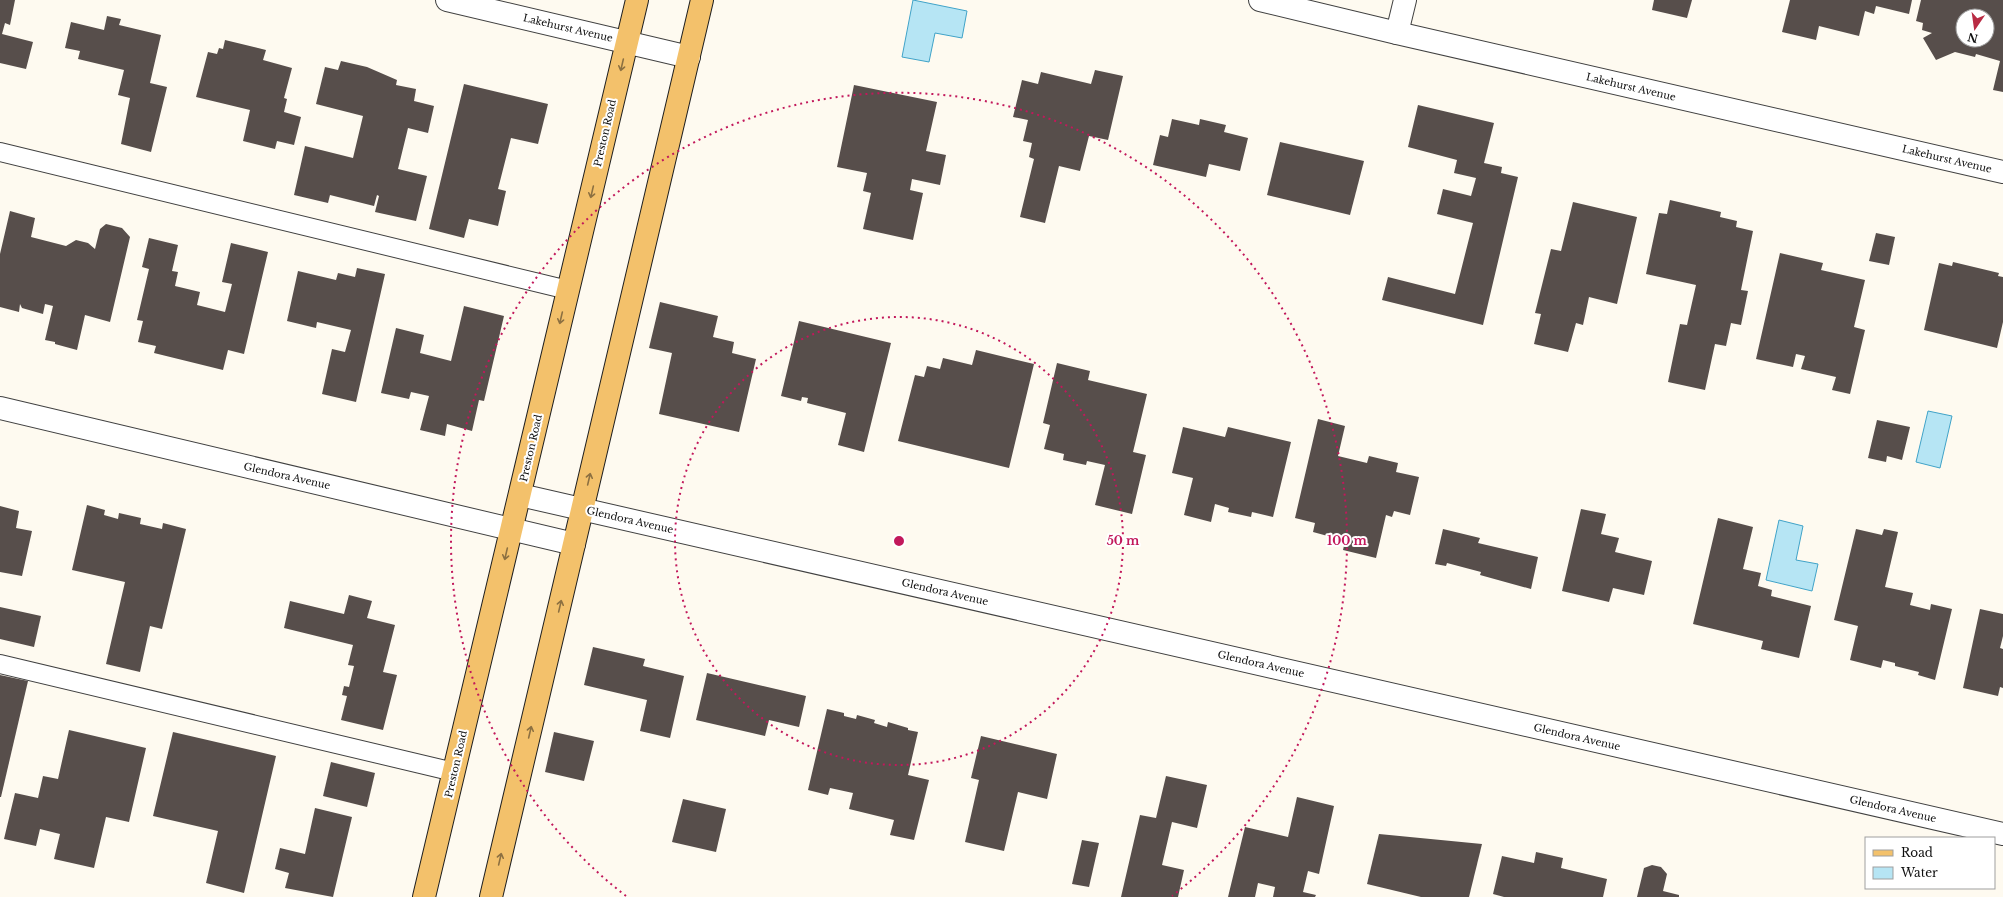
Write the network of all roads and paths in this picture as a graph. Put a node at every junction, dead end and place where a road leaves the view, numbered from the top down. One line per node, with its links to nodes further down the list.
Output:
1 (447, 0): 7 (street, Lakehurst Avenue)
2 (637, 0): 7 (main road, Preston Road)
3 (702, 0): 8 (main road)
4 (1260, 0): 6 (street, Lakehurst Avenue)
5 (1405, 0): 6 (street)
6 (1397, 33): 10 (street, Lakehurst Avenue)
7 (627, 42): 8 (street, Lakehurst Avenue); 11 (main road, Preston Road, one-way to 11)
8 (689, 57): 14 (main road, one-way to 8)
9 (0, 152): 11 (lane)
10 (2003, 172)
11 (568, 290): 13 (main road, Preston Road, one-way to 13)
12 (0, 408): 15 (street, Glendora Avenue)
13 (520, 495): 14 (street, Glendora Avenue); 15 (main road, Preston Road)
14 (582, 509): 16 (main road); 19 (street, Glendora Avenue)
15 (512, 529): 16 (street, Glendora Avenue); 18 (main road, Preston Road, one-way to 18)
16 (574, 544): 21 (main road, one-way to 16)
17 (0, 664): 18 (lane)
18 (454, 772): 20 (main road, Preston Road)
19 (2003, 834)
20 (424, 897)
21 (491, 897)

